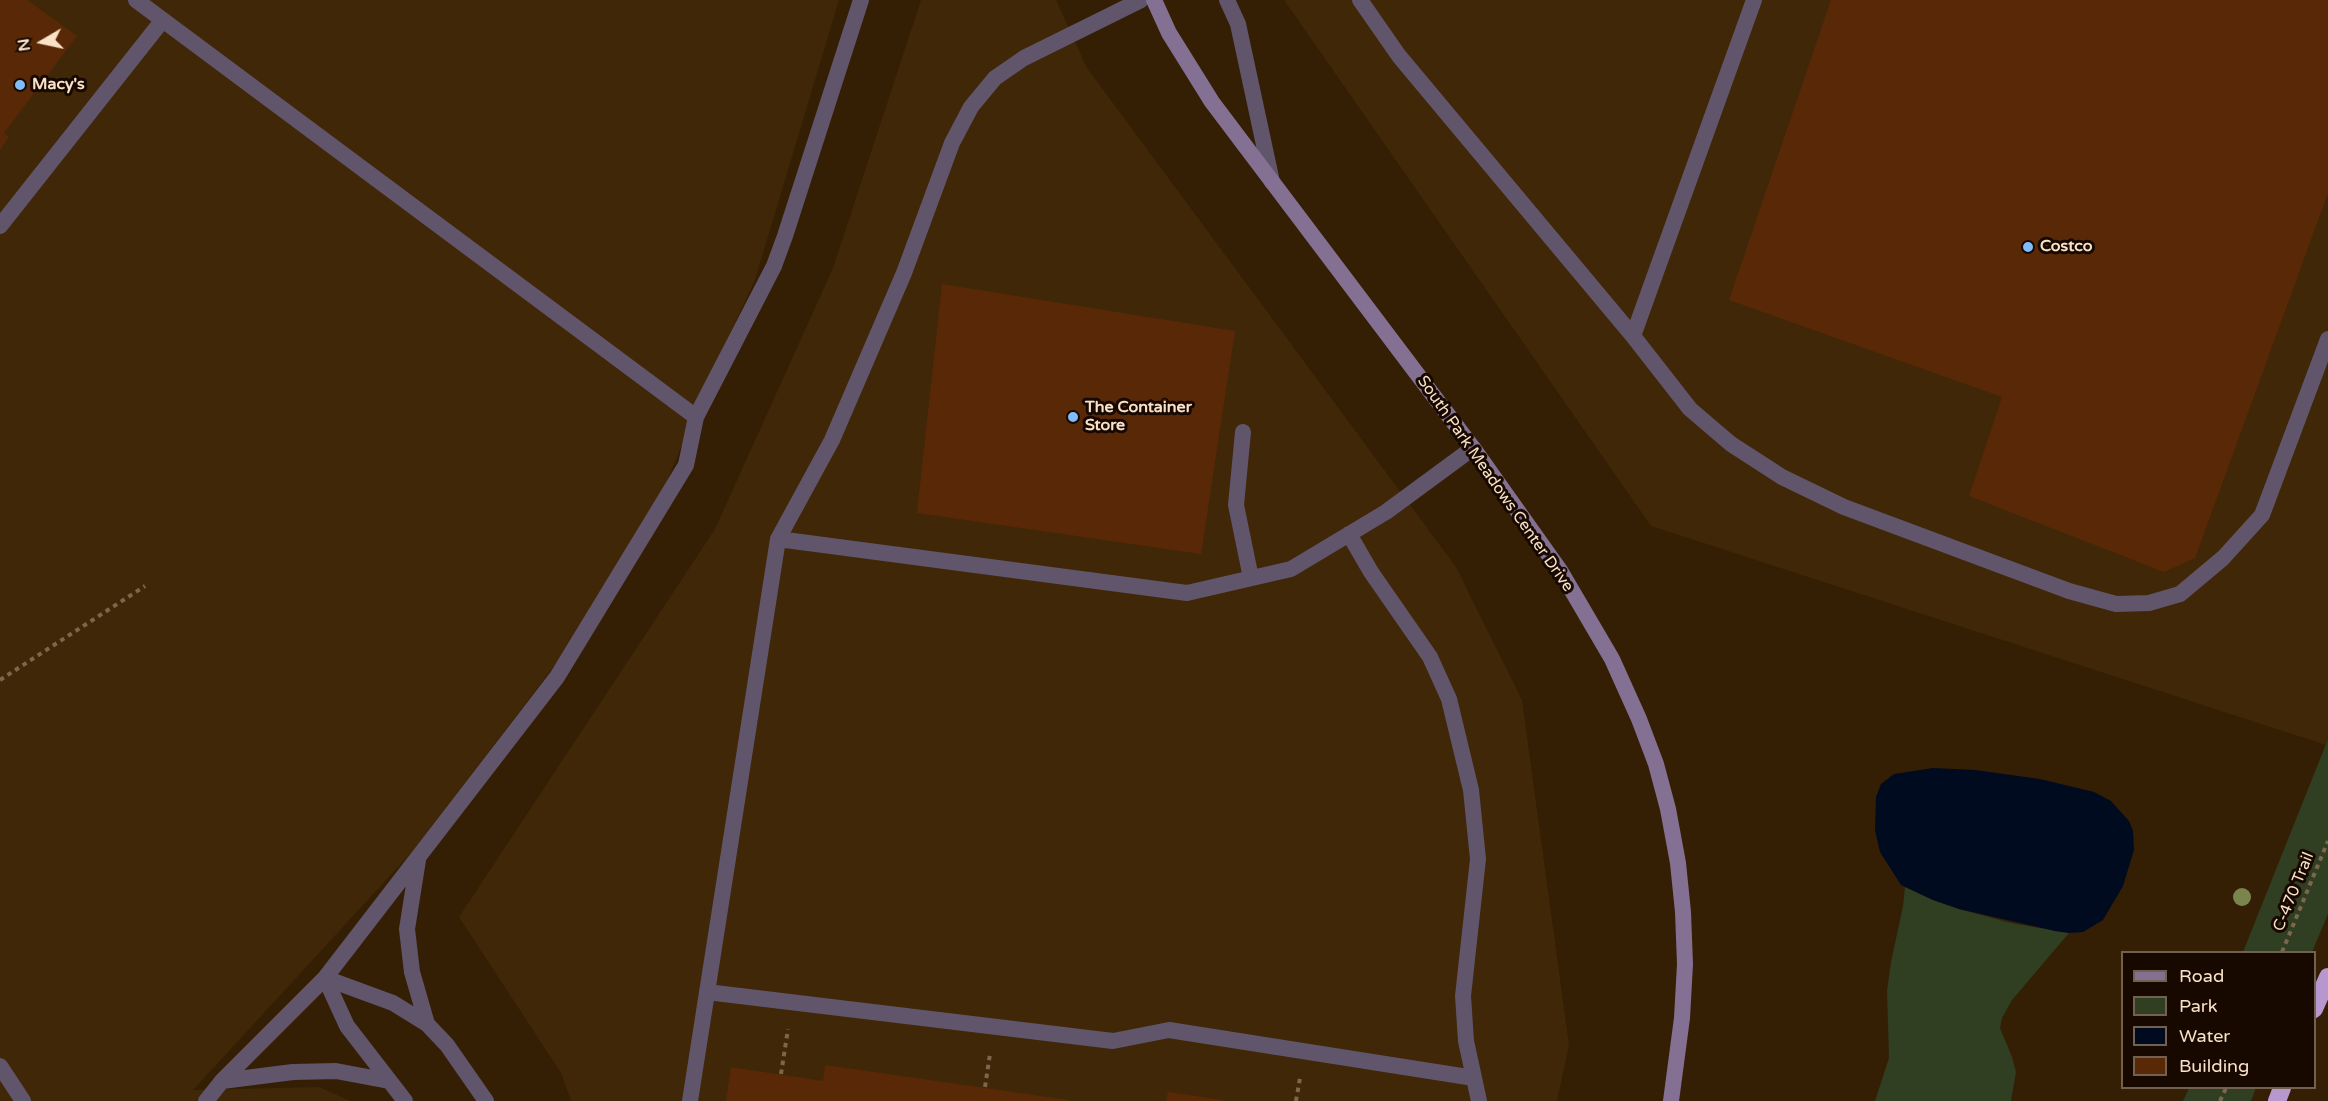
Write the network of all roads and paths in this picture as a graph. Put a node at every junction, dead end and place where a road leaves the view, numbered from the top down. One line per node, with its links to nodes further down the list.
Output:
1 (136, 0): 8 (street)
2 (861, 0): 13 (street)
3 (1142, 0): 17 (street)
4 (1154, 0): 9 (main road, South Park Meadows Center Drive)
5 (1227, 0): 9 (street)
6 (1360, 0): 11 (street)
7 (1754, 0): 11 (street)
8 (162, 21): 10 (street); 13 (street)
9 (1272, 182): 15 (main road, South Park Meadows Center Drive)
10 (0, 226)
11 (1633, 336): 12 (street)
12 (2328, 339)
13 (696, 417): 22 (street)
14 (1243, 432): 18 (street)
15 (1473, 448): 16 (street); 43 (main road, South Park Meadows Center Drive)
16 (1348, 534): 18 (street); 33 (street)
17 (778, 539): 18 (street); 26 (street)
18 (1251, 579)
19 (145, 586): 20 (path)
20 (0, 680)
21 (2328, 841): 23 (path, C-470 Trail)
22 (418, 858): 25 (street); 29 (street)
23 (2282, 951)
24 (2328, 977): 28 (highway)
25 (324, 978): 29 (street); 34 (street); 35 (street)
26 (707, 992): 27 (street); 41 (street)
27 (792, 1002): 30 (street); 32 (path)
28 (2316, 1004)
29 (427, 1024): 40 (street)
30 (994, 1027): 33 (street); 36 (path)
31 (0, 1066): 37 (street)
32 (782, 1074)
33 (1474, 1078): 42 (street)
34 (222, 1081): 35 (street); 38 (street)
35 (389, 1081): 39 (street)
36 (985, 1088)
37 (22, 1101)
38 (206, 1101)
39 (405, 1101)
40 (486, 1101)
41 (690, 1101)
42 (1479, 1101)
43 (1671, 1101)

